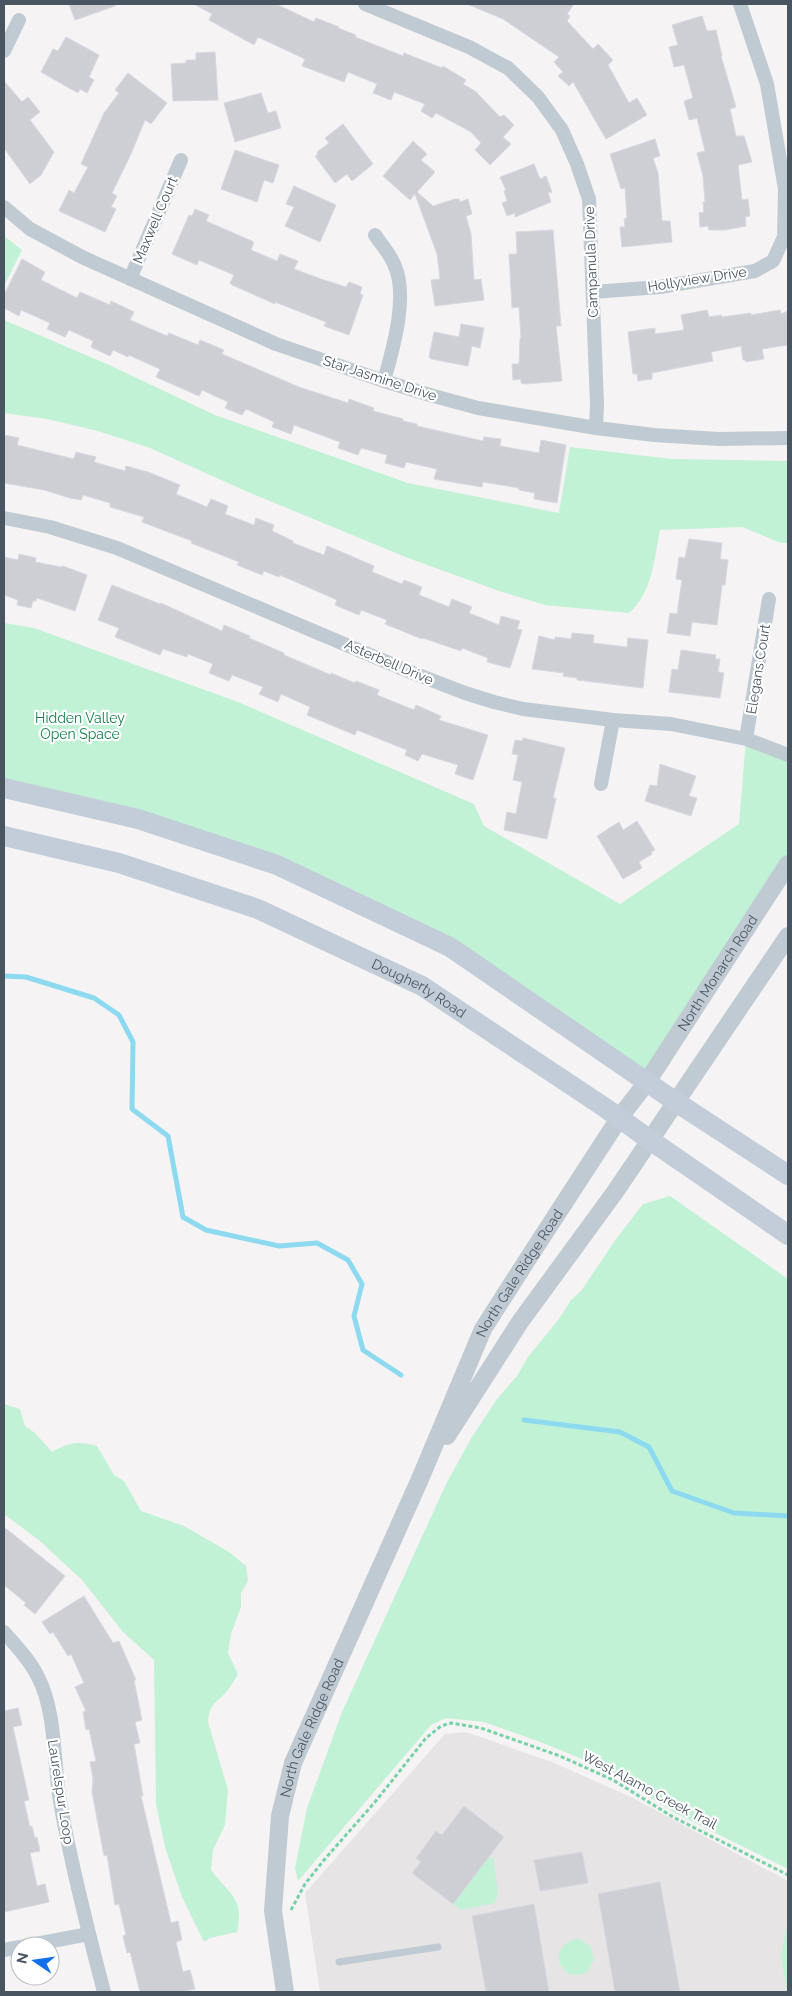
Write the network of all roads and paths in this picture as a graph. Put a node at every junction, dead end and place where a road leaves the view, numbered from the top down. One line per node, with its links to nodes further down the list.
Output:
1 (365, 4): 9 (street, Campanula Drive)
2 (740, 4): 9 (street, Hollyview Drive)
3 (19, 20): 4 (street)
4 (4, 51)
5 (181, 160): 8 (street, Maxwell Court)
6 (4, 207): 8 (street, Star Jasmine Drive)
7 (375, 235): 10 (street)
8 (130, 279): 10 (street, Star Jasmine Drive)
9 (593, 292): 11 (street, Campanula Drive)
10 (384, 381): 11 (street, Star Jasmine Drive)
11 (596, 428): 12 (street, Star Jasmine Drive)
12 (788, 438)
13 (4, 518): 15 (street, Asterbell Drive)
14 (769, 599): 16 (street, Elegans Court)
15 (613, 720): 16 (street, Asterbell Drive); 18 (street)
16 (746, 739): 17 (street, Asterbell Drive)
17 (788, 755)
18 (601, 784)
19 (4, 788): 23 (main road)
20 (4, 836): 25 (main road, Dougherty Road)
21 (788, 864): 23 (street, North Monarch Road)
22 (788, 936): 24 (street)
23 (646, 1082): 24 (main road); 25 (street, North Gale Ridge Road)
24 (676, 1102): 26 (street); 27 (main road)
25 (620, 1118): 26 (main road, Dougherty Road); 29 (street, North Gale Ridge Road)
26 (650, 1140): 28 (main road, Dougherty Road); 29 (street, North Gale Ridge Road)
27 (788, 1175)
28 (788, 1235)
29 (420, 1479): 38 (street, North Gale Ridge Road)
30 (4, 1632): 33 (street, Laurelspur Loop)
31 (788, 1875): 32 (path, West Alamo Creek Trail)
32 (290, 1913)
33 (89, 1934): 34 (street); 37 (street, Laurelspur Loop)
34 (60, 1939)
35 (438, 1947): 36 (lane)
36 (339, 1962)
37 (104, 1992)
38 (285, 1992)

